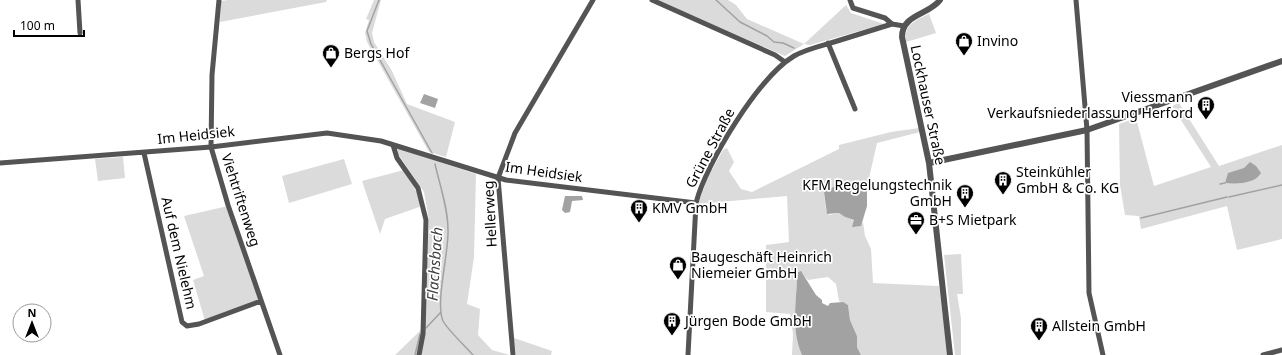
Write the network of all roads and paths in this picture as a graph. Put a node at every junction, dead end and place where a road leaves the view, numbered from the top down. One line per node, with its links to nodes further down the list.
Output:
1 (78, 0): 10 (street)
2 (219, 0): 17 (street, Viehtriftenweg)
3 (593, 0): 21 (street, Hellerweg)
4 (652, 0): 13 (street)
5 (850, 0): 8 (street, Grüne Straße)
6 (940, 0): 9 (street)
7 (1076, 0): 15 (street)
8 (892, 24): 9 (street, Grüne Straße); 11 (street, Grüne Straße)
9 (904, 26): 20 (street, Lockhauser Straße)
10 (80, 33)
11 (828, 44): 13 (street, Grüne Straße); 14 (street)
12 (1282, 61): 15 (street)
13 (785, 62): 22 (street, Grüne Straße)
14 (855, 110)
15 (1087, 130): 20 (street); 30 (street)
16 (393, 145): 17 (street, Im Heidsiek); 21 (street, Im Heidsiek); 26 (street)
17 (212, 147): 18 (street, Im Heidsiek); 23 (street, Viehtriftenweg)
18 (144, 153): 19 (street, Im Heidsiek); 23 (street, Auf dem Nielehm)
19 (0, 163)
20 (928, 163): 29 (street, Lockhauser Straße)
21 (498, 178): 22 (street, Im Heidsiek); 27 (street, Hellerweg)
22 (696, 203): 28 (street, Grüne Straße)
23 (261, 301): 25 (street, Viehtriftenweg)
24 (1282, 350): 31 (street)
25 (280, 355)
26 (419, 355)
27 (513, 355)
28 (688, 355)
29 (950, 355)
30 (1103, 355)
31 (1263, 355)

